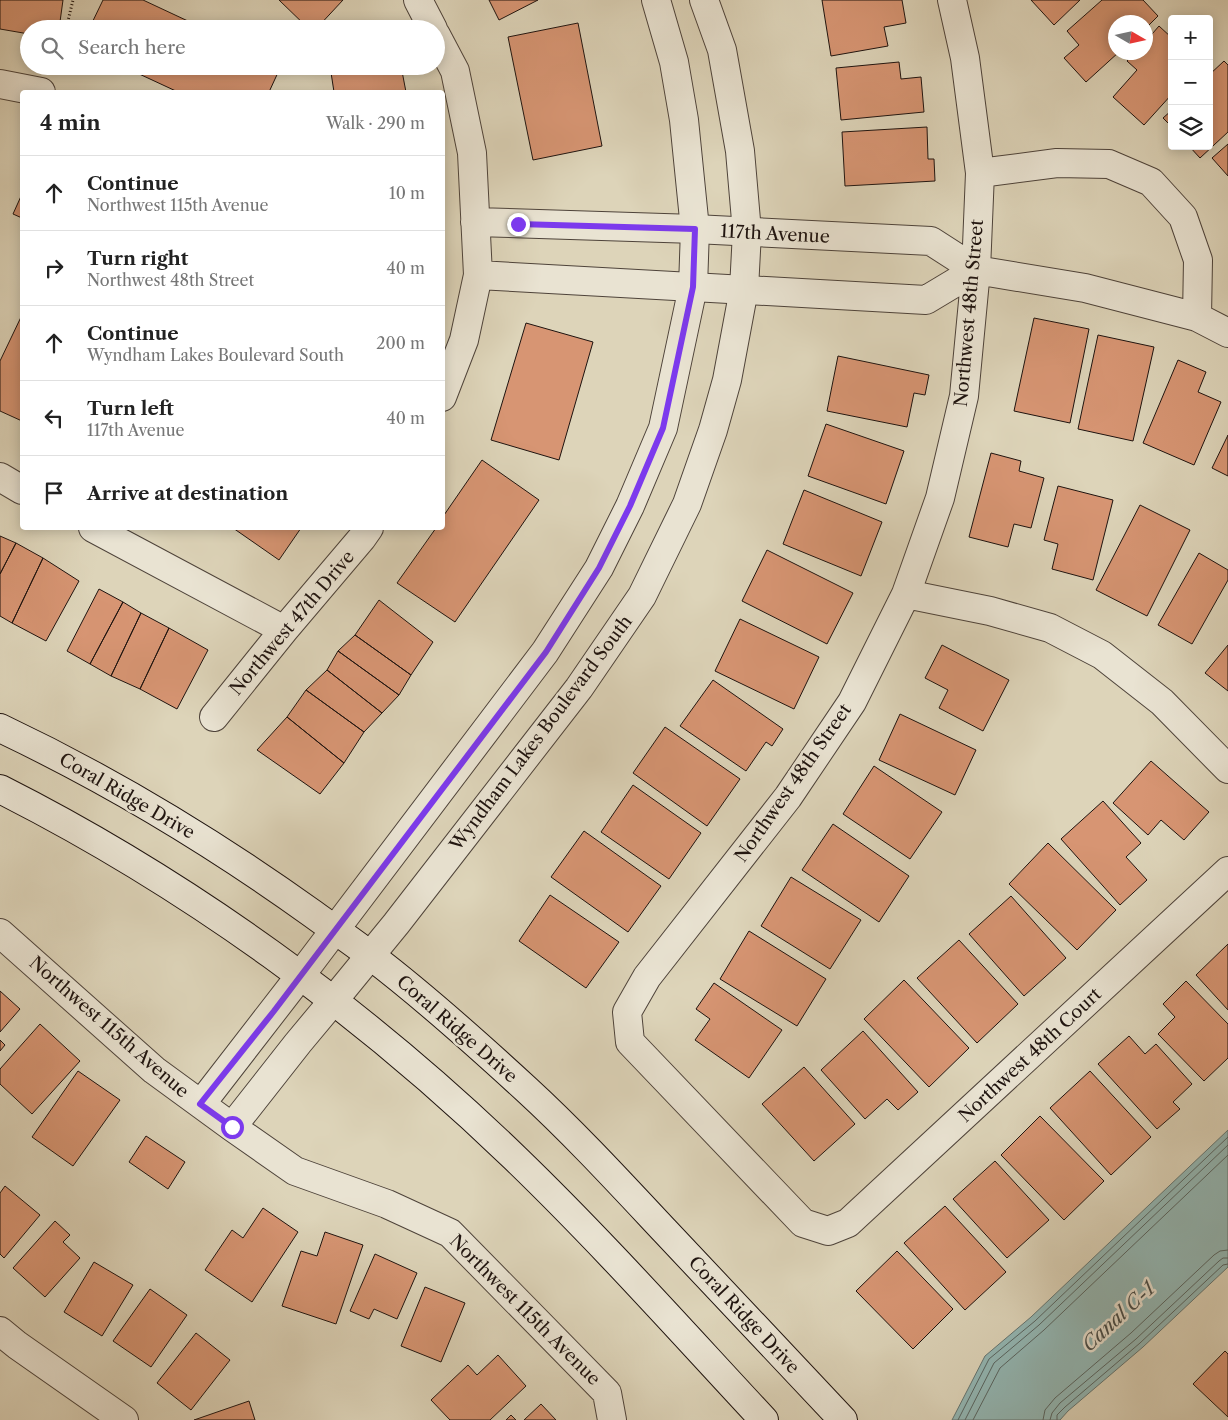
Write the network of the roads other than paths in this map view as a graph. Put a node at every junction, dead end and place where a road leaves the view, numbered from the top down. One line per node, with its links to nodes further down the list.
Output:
1 (418, 0): 5 (street)
2 (656, 0): 11 (street)
3 (704, 0): 12 (street, Wyndham Lakes Boulevard South)
4 (952, 0): 9 (street, Northwest 48th Street)
5 (428, 20)
6 (445, 52): 10 (street)
7 (0, 84): 8 (street)
8 (30, 90)
9 (980, 173): 13 (street, Northwest 48th Street); 17 (street)
10 (475, 222): 11 (street, 117th Avenue); 14 (street)
11 (695, 229): 12 (street, 117th Avenue); 15 (street)
12 (747, 232): 13 (street, 117th Avenue); 16 (street, Wyndham Lakes Boulevard South)
13 (976, 270): 16 (street); 17 (street, 117th Avenue); 24 (street, Northwest 48th Street)
14 (478, 275): 15 (street); 19 (street)
15 (693, 287): 16 (street); 31 (street)
16 (744, 289): 33 (street, Wyndham Lakes Boulevard South)
17 (1197, 317): 18 (street, 117th Avenue)
18 (1228, 333)
19 (445, 389)
20 (0, 477): 21 (street)
21 (20, 489)
22 (97, 530): 25 (street)
23 (368, 530): 25 (street, Northwest 47th Drive)
24 (906, 594): 28 (street); 38 (street, Northwest 48th Street)
25 (284, 630): 26 (street, Northwest 47th Drive)
26 (214, 717)
27 (0, 728): 31 (street, Coral Ridge Drive)
28 (1228, 769)
29 (0, 789): 34 (street)
30 (1228, 871): 38 (street, Northwest 48th Court)
31 (335, 930): 33 (street, Coral Ridge Drive); 34 (street)
32 (0, 933): 36 (street, Northwest 115th Avenue)
33 (371, 955): 35 (street, Wyndham Lakes Boulevard South); 43 (street, Coral Ridge Drive)
34 (300, 976): 35 (street); 36 (street)
35 (333, 1001): 37 (street); 42 (street)
36 (200, 1104): 37 (street, Northwest 115th Avenue)
37 (232, 1127): 41 (street, Northwest 115th Avenue)
38 (828, 1231)
39 (0, 1332): 40 (street)
40 (124, 1420)
41 (612, 1420)
42 (764, 1420)
43 (843, 1420)

